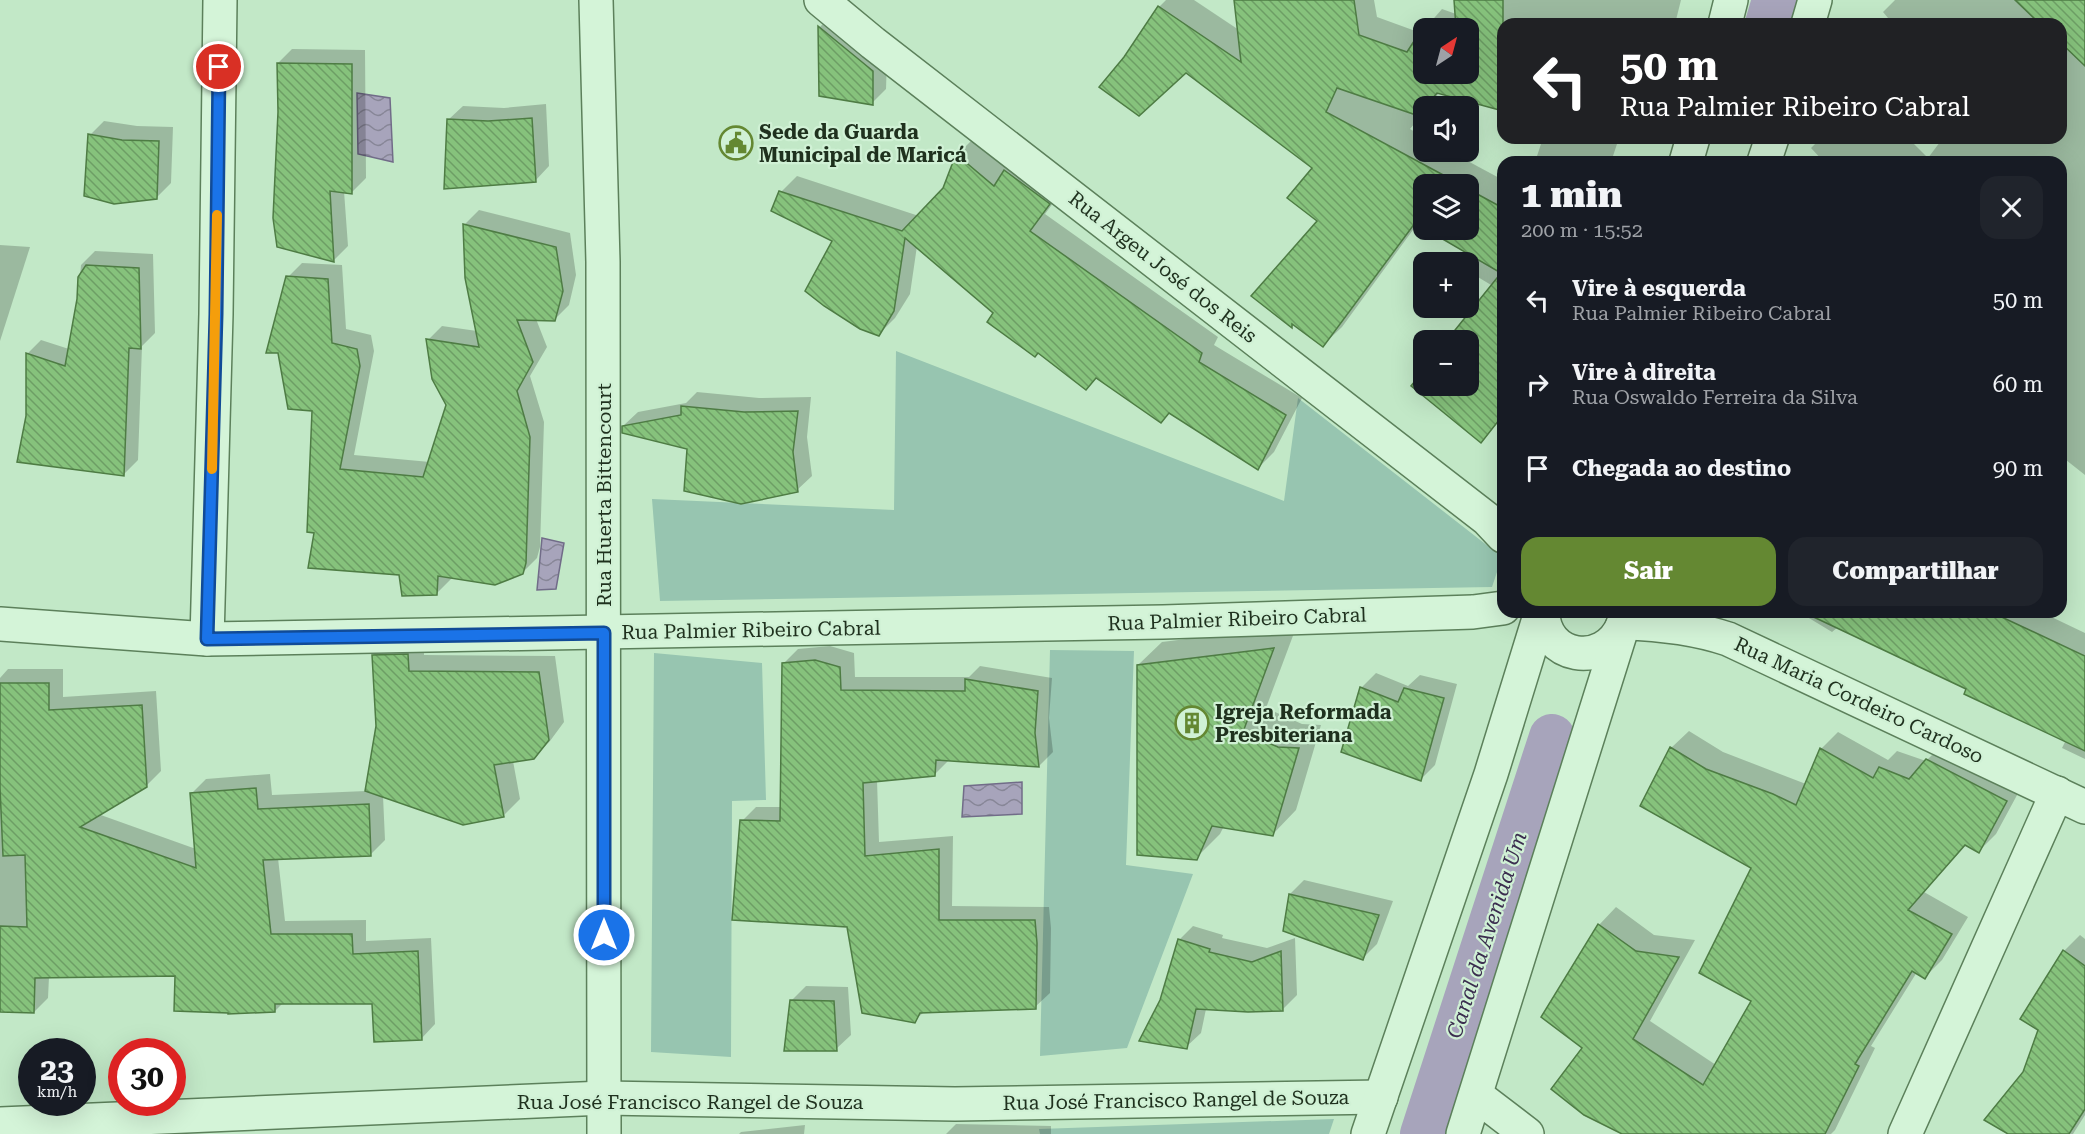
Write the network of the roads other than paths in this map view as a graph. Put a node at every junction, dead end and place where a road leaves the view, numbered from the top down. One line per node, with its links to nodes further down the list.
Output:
1 (220, 0): 17 (street)
2 (596, 0): 16 (street, Rua Huerta Bittencourt)
3 (821, 0): 8 (street, Rua Argeu José dos Reis)
4 (1731, 0): 6 (street)
5 (1815, 0): 7 (street)
6 (1726, 18)
7 (1810, 18)
8 (1497, 530)
9 (1497, 609): 16 (street, Rua Palmier Ribeiro Cabral)
10 (1540, 618): 20 (street)
11 (1544, 618): 12 (street)
12 (1625, 618)
13 (1625, 618): 19 (street)
14 (1632, 618): 18 (street, Rua Maria Cordeiro Cardoso)
15 (0, 624): 17 (street, Rua Palmier Ribeiro Cabral)
16 (604, 633): 17 (street, Rua Palmier Ribeiro Cabral); 21 (street, Rua Huerta Bittencourt)
17 (207, 639)
18 (2071, 800): 27 (street)
19 (1476, 1095): 25 (street); 26 (street)
20 (1381, 1097): 21 (street, Rua José Francisco Rangel de Souza); 24 (street)
21 (604, 1098): 22 (street, Rua José Francisco Rangel de Souza); 23 (street, Rua Huerta Bittencourt)
22 (0, 1124)
23 (604, 1134)
24 (1368, 1134)
25 (1463, 1134)
26 (1527, 1134)
27 (1905, 1134)

